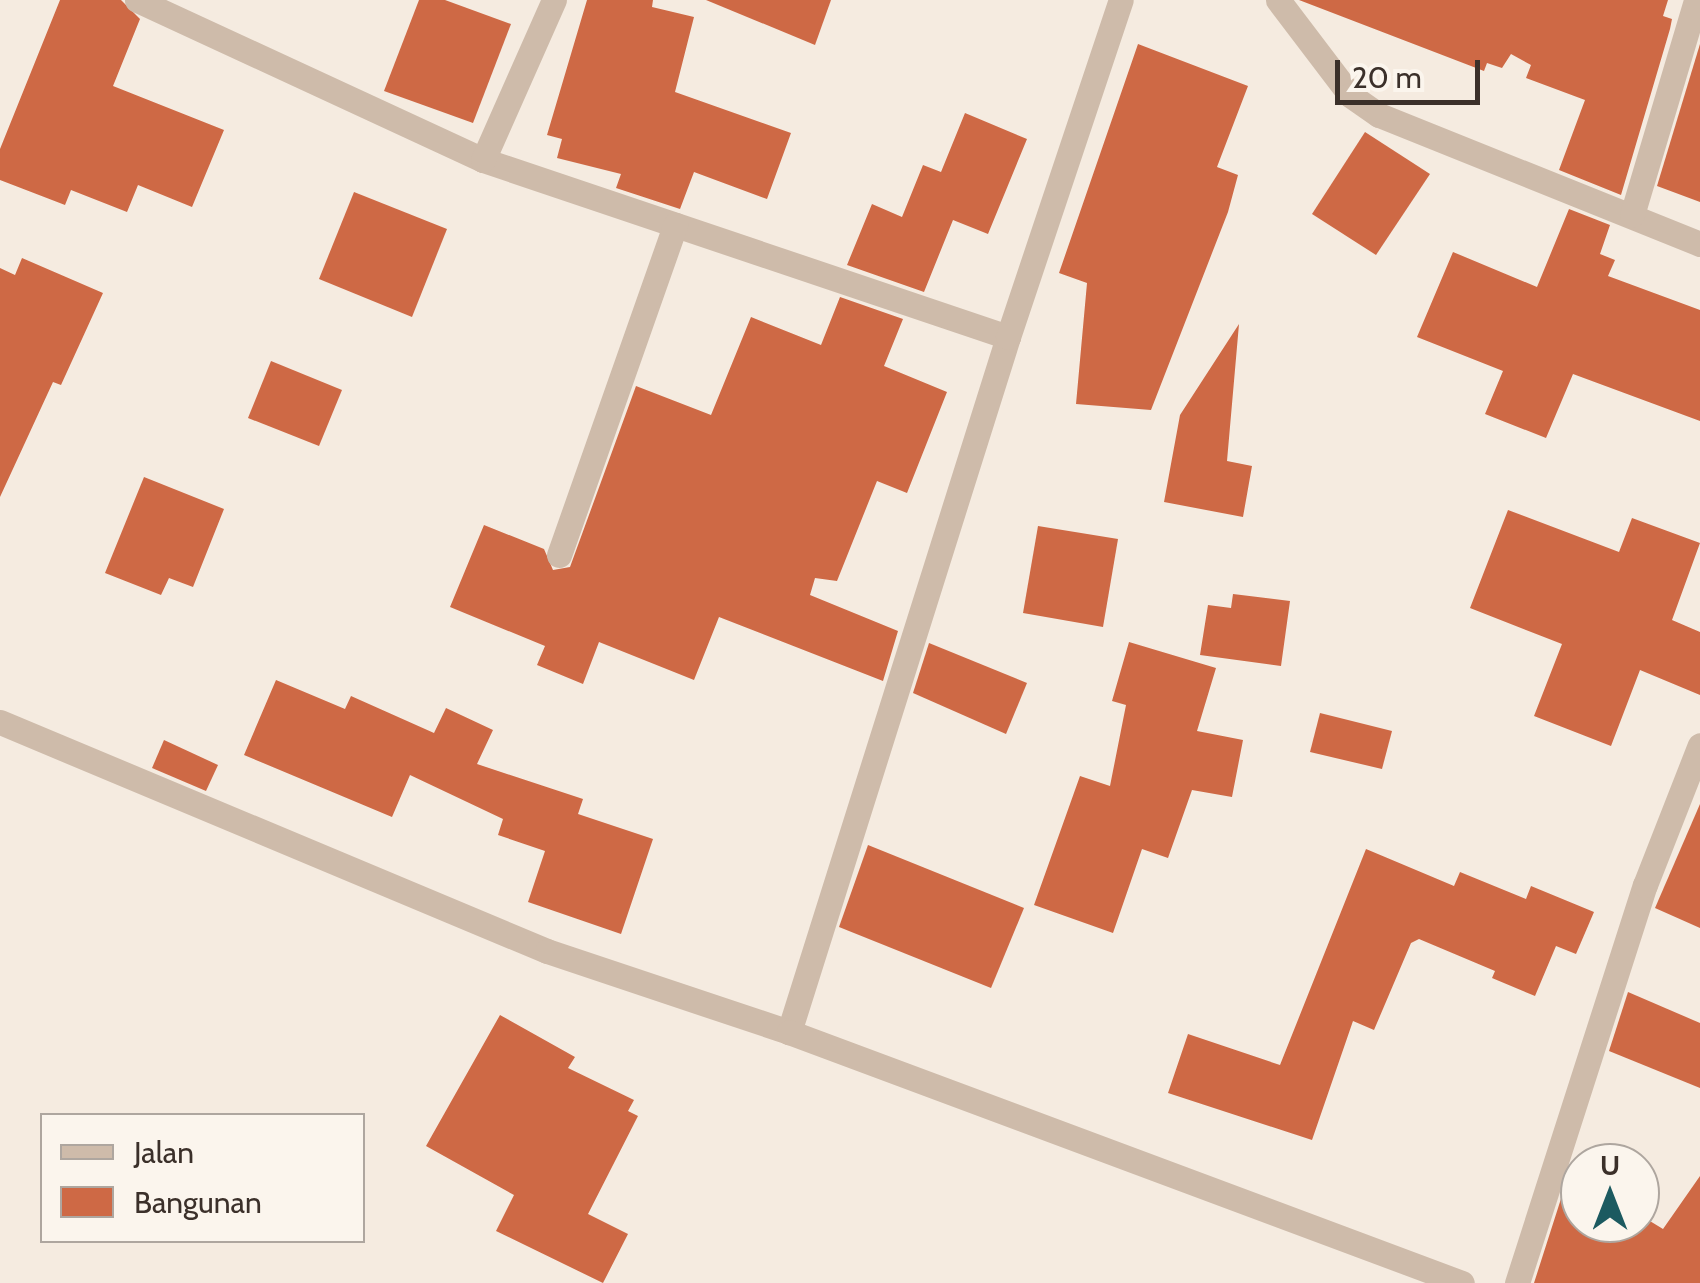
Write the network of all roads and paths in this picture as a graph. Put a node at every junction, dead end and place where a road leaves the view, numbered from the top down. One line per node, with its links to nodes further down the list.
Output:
1 (137, 0): 6 (street)
2 (554, 0): 6 (street)
3 (1121, 0): 10 (street)
4 (1278, 0): 7 (street)
5 (1695, 14): 7 (street)
6 (484, 160): 8 (street)
7 (1632, 215): 9 (street)
8 (675, 225): 10 (street); 11 (street)
9 (1700, 244)
10 (1008, 338): 14 (street)
11 (559, 555)
12 (0, 722): 14 (street)
13 (1700, 745): 16 (street)
14 (789, 1032): 15 (street)
15 (1462, 1283)
16 (1517, 1283)

